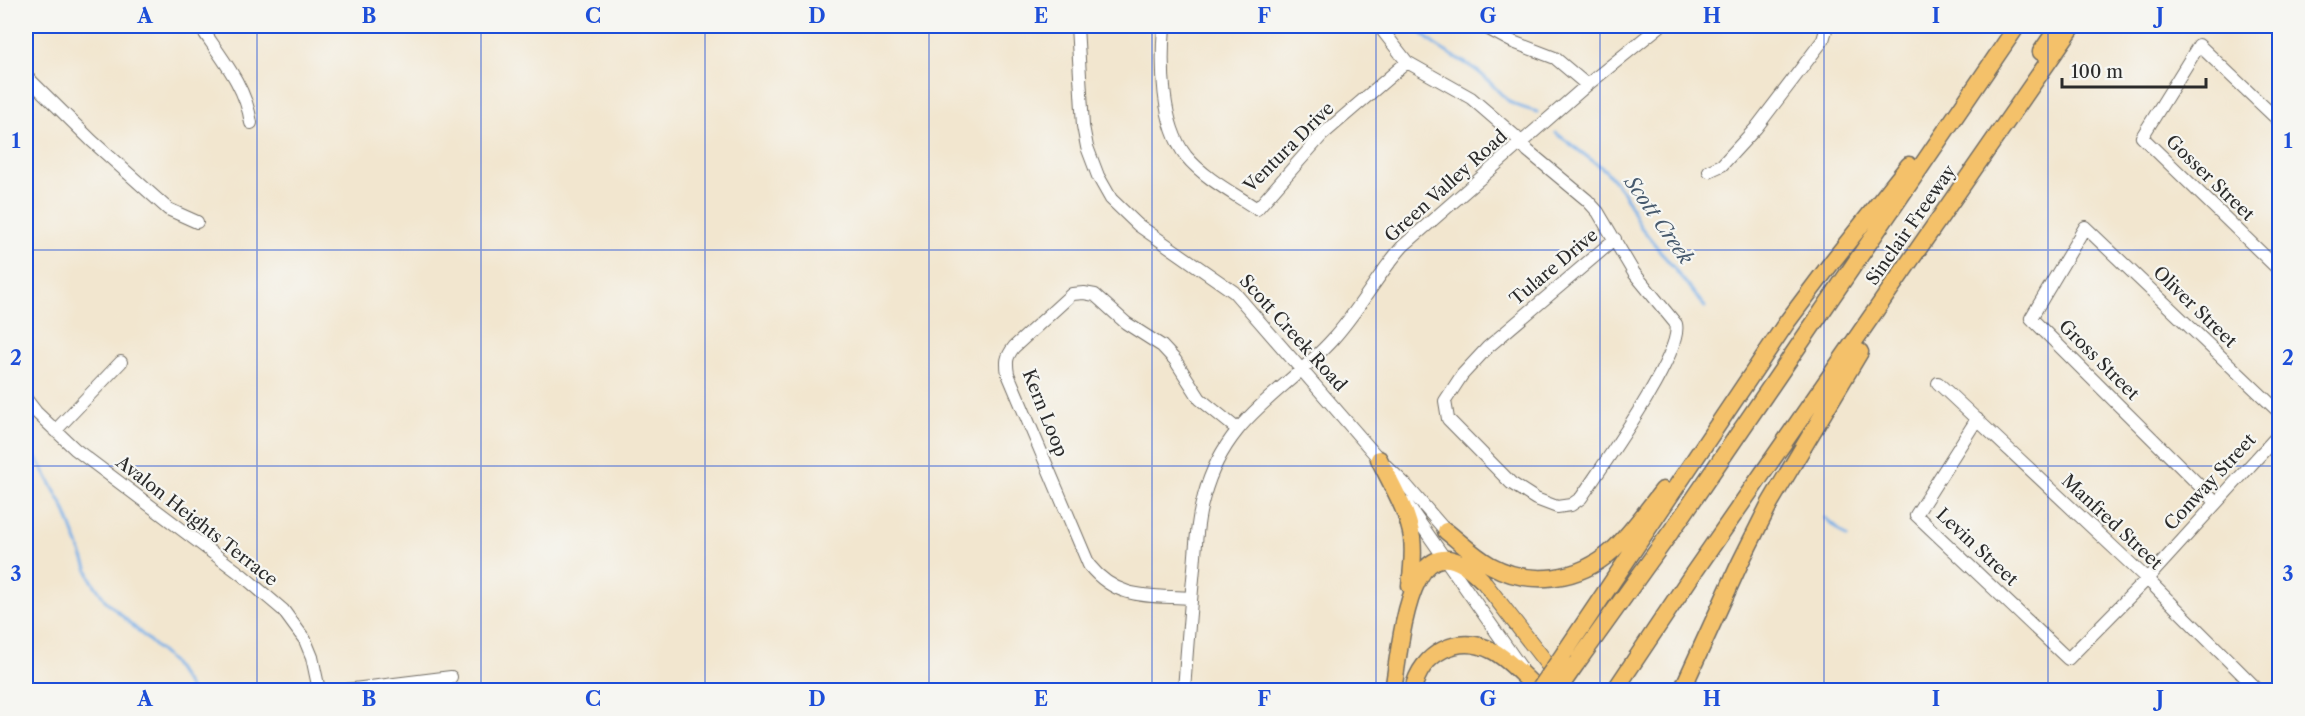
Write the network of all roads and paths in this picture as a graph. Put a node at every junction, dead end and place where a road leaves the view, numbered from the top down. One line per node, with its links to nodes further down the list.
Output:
1 (200, 26): 15 (street)
2 (1077, 26): 25 (street, Scott Creek Road)
3 (1164, 26): 11 (street, Ventura Drive)
4 (1379, 26): 11 (street)
5 (1483, 26): 13 (street)
6 (1660, 26): 13 (street, Green Valley Road)
7 (1827, 26): 18 (street)
8 (2017, 26): 16 (highway, Sinclair Freeway)
9 (2059, 26): 42 (highway)
10 (2073, 26): 19 (highway, Sinclair Freeway)
11 (1407, 62): 17 (street, Tulare Drive)
12 (26, 76): 20 (street)
13 (1587, 85): 17 (street, Green Valley Road)
14 (2280, 122): 23 (street, Gosser Street)
15 (251, 123)
16 (1947, 126): 28 (highway); 43 (highway, Sinclair Freeway)
17 (1521, 144): 22 (street, Tulare Drive); 25 (street, Green Valley Road)
18 (1708, 171)
19 (1944, 212): 42 (highway, Sinclair Freeway); 57 (highway)
20 (197, 222)
21 (2085, 227): 29 (street, Oliver Street); 35 (street, Gross Street)
22 (1614, 239): 22 (street, Tulare Drive)
23 (2280, 271)
24 (121, 362): 32 (street)
25 (1301, 369): 31 (street, Green Valley Road); 34 (street, Scott Creek Road)
26 (1938, 383): 30 (street, Manfred Street)
27 (26, 399): 32 (street, Avalon Heights Terrace)
28 (1732, 401): 36 (highway); 43 (highway)
29 (2280, 413)
30 (1977, 420): 38 (street, Manfred Street); 44 (street, Levin Street)
31 (1237, 429): 40 (street, Green Valley Road); 40 (street, Kern Loop)
32 (55, 431): 48 (street, Avalon Heights Terrace)
33 (2280, 434): 35 (street, Conway Street)
34 (1379, 459): 36 (street, Scott Creek Road); 37 (street, Scott Creek Road); 41 (highway)
35 (2216, 502): 38 (street, Conway Street)
36 (1446, 531): 39 (street, Scott Creek Road)
37 (1445, 559): 39 (highway); 41 (highway); 46 (street, Scott Creek Road)
38 (2147, 579): 44 (street, Conway Street); 47 (street, Manfred Street)
39 (1482, 580): 54 (main road, Scott Creek Road)
40 (1191, 598): 50 (street, Green Valley Road)
41 (1407, 610): 51 (highway)
42 (1633, 654): 55 (highway); 56 (highway)
43 (1571, 658): 46 (highway, bridge); 53 (highway, bridge)
44 (2068, 659)
45 (451, 677): 49 (street)
46 (1536, 689): 52 (highway)
47 (2254, 689)
48 (319, 690)
49 (346, 690)
50 (1184, 690)
51 (1394, 690)
52 (1413, 690)
53 (1558, 690)
54 (1567, 690)
55 (1602, 690)
56 (1615, 690)
57 (1682, 690)

